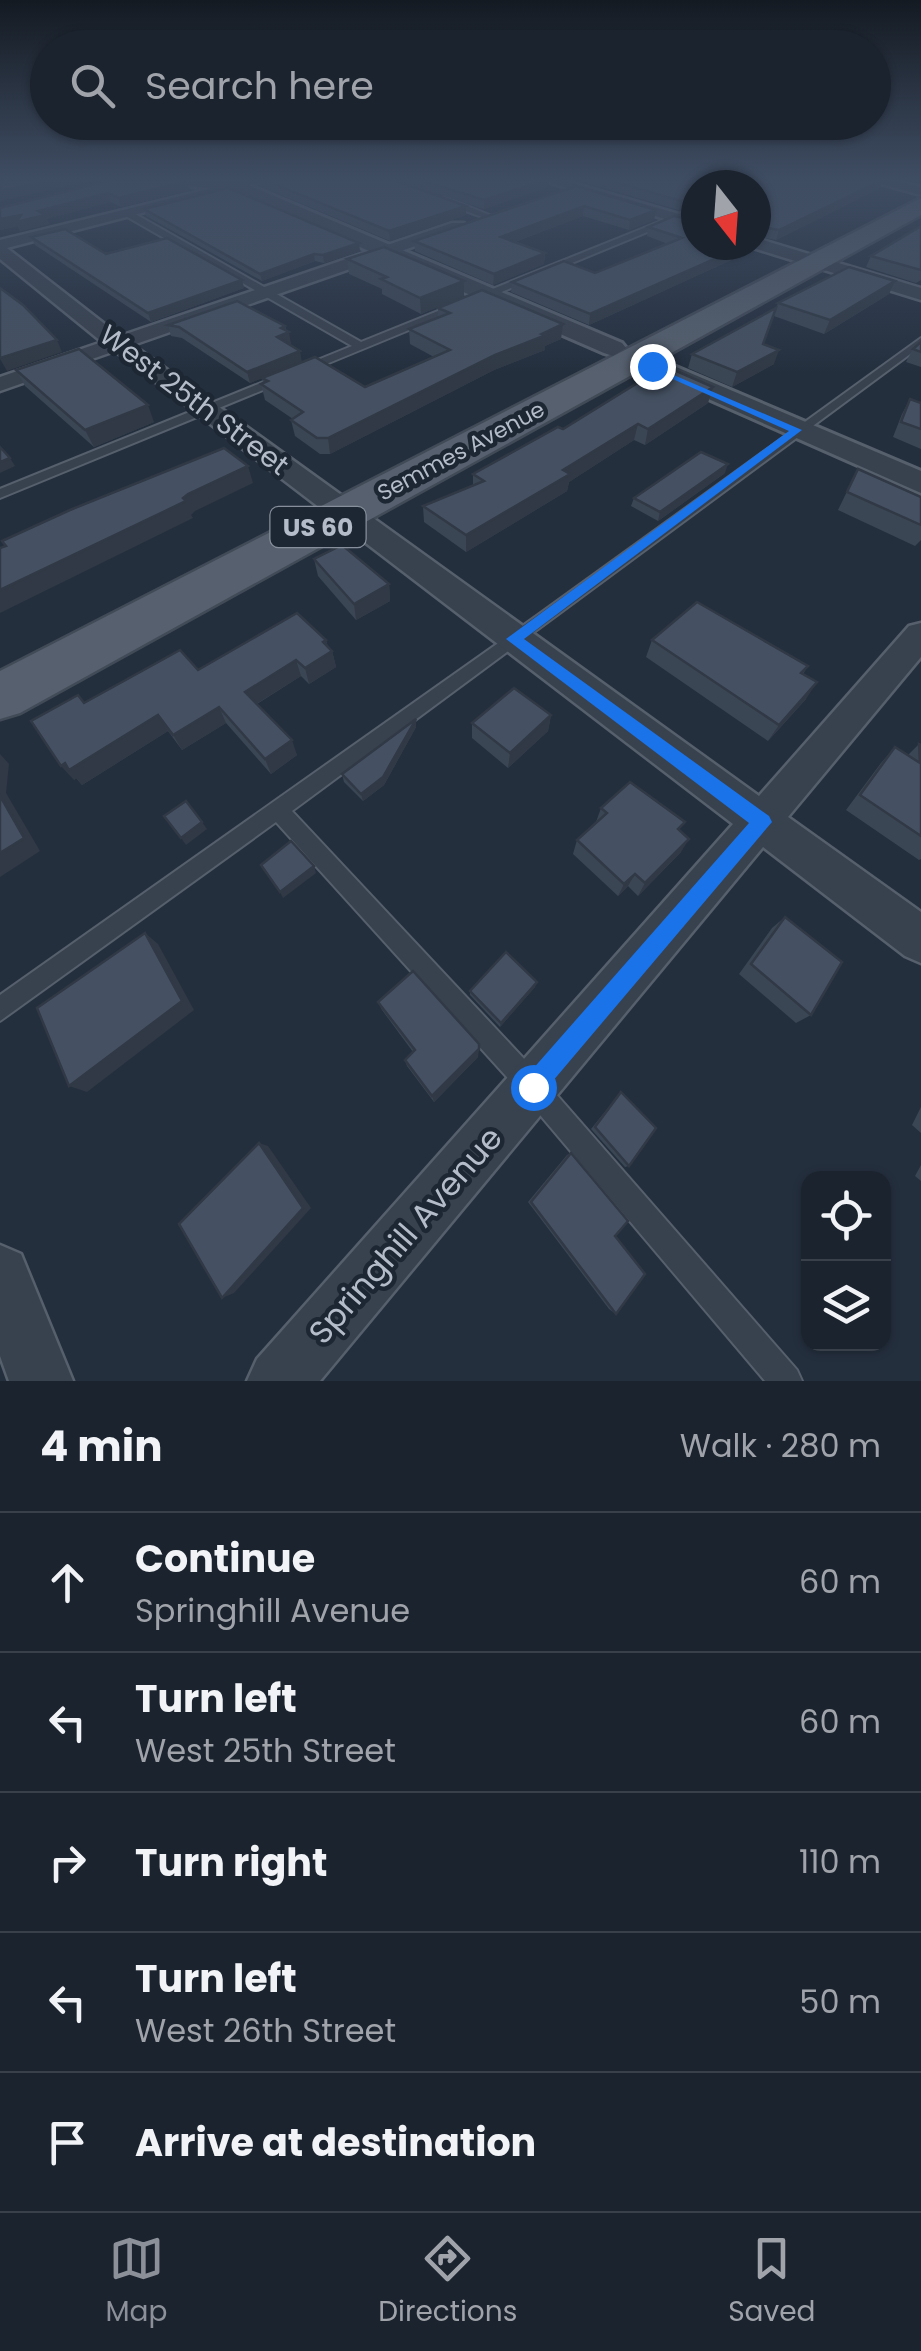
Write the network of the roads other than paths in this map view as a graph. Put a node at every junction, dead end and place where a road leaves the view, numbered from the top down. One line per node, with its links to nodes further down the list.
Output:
1 (182, 244): 11 (lane)
2 (371, 244): 9 (street)
3 (405, 244): 9 (street)
4 (609, 244): 12 (lane)
5 (829, 244): 10 (main road, Semmes Avenue / US 60)
6 (835, 244): 10 (main road, Semmes Avenue / US 60)
7 (0, 248): 15 (street, West 25th Street)
8 (771, 248): 10 (street)
9 (386, 251): 11 (street); 12 (street)
10 (806, 258): 13 (street); 17 (main road, Semmes Avenue / US 60)
11 (266, 292): 15 (street); 16 (lane)
12 (486, 294): 16 (lane); 17 (street)
13 (921, 294)
14 (921, 342): 20 (lane)
15 (118, 344): 18 (street); 19 (street, West 25th Street)
16 (360, 346): 19 (lane)
17 (624, 353): 20 (street); 23 (main road, Semmes Avenue / US 60)
18 (0, 384)
19 (207, 410): 22 (lane); 23 (street, West 25th Street)
20 (797, 430): 21 (street); 24 (lane)
21 (921, 483)
22 (2, 490)
23 (334, 505): 24 (street, West 25th Street); 26 (main road, Semmes Avenue / US 60); 27 (main road, Semmes Avenue / US 60)
24 (513, 639): 28 (lane); 29 (street, West 25th Street)
25 (917, 645): 29 (street, Springhill Avenue)
26 (0, 662)
27 (0, 696)
28 (277, 809): 31 (lane); 32 (lane)
29 (762, 822): 30 (street, West 25th Street); 32 (street, Springhill Avenue)
30 (921, 940)
31 (0, 1009)
32 (533, 1087): 35 (street, Springhill Avenue); 36 (lane)
33 (0, 1275): 34 (street)
34 (40, 1381)
35 (279, 1381)
36 (786, 1381)

